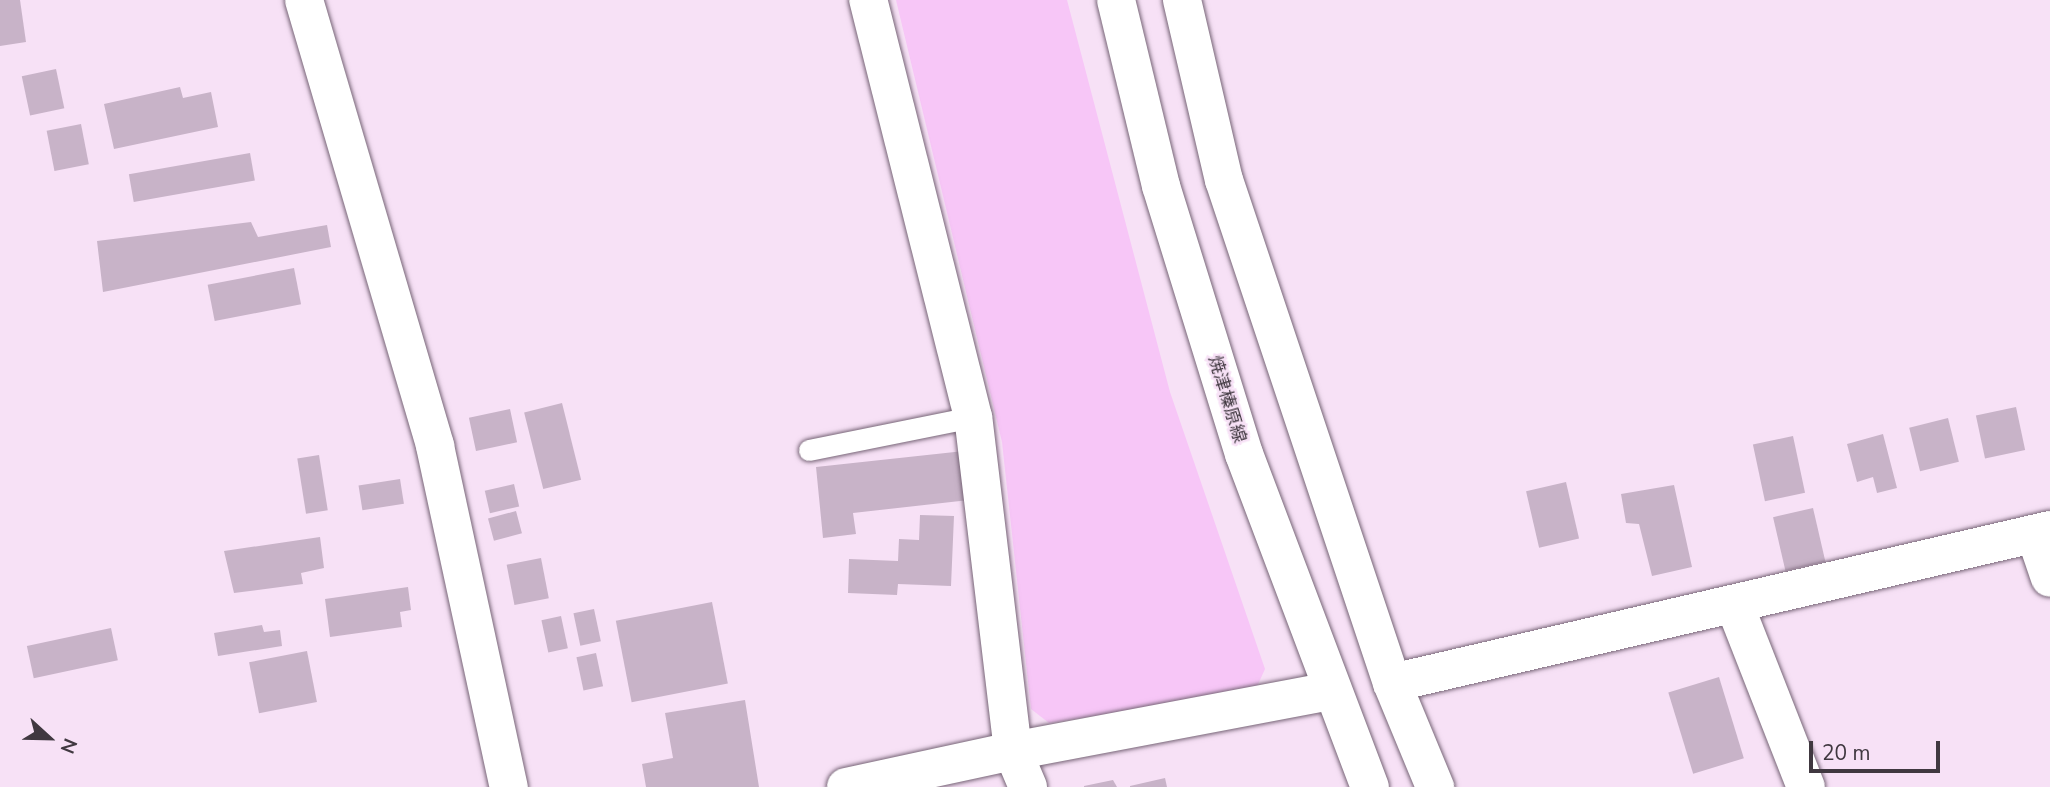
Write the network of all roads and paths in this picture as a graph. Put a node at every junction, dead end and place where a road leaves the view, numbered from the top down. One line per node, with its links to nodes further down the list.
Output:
1 (304, 0): 13 (street)
2 (868, 0): 5 (street)
3 (1116, 0): 11 (street, 焼津榛原線)
4 (1182, 0): 10 (street)
5 (973, 417): 6 (lane); 12 (street)
6 (809, 450)
7 (2043, 532): 8 (street); 9 (street)
8 (2050, 578)
9 (1735, 606): 10 (street); 18 (street)
10 (1392, 683): 17 (street)
11 (1332, 691): 12 (street); 16 (street, 焼津榛原線)
12 (1013, 751): 14 (street); 15 (street)
13 (509, 787)
14 (846, 787)
15 (1028, 787)
16 (1370, 787)
17 (1435, 787)
18 (1806, 787)

